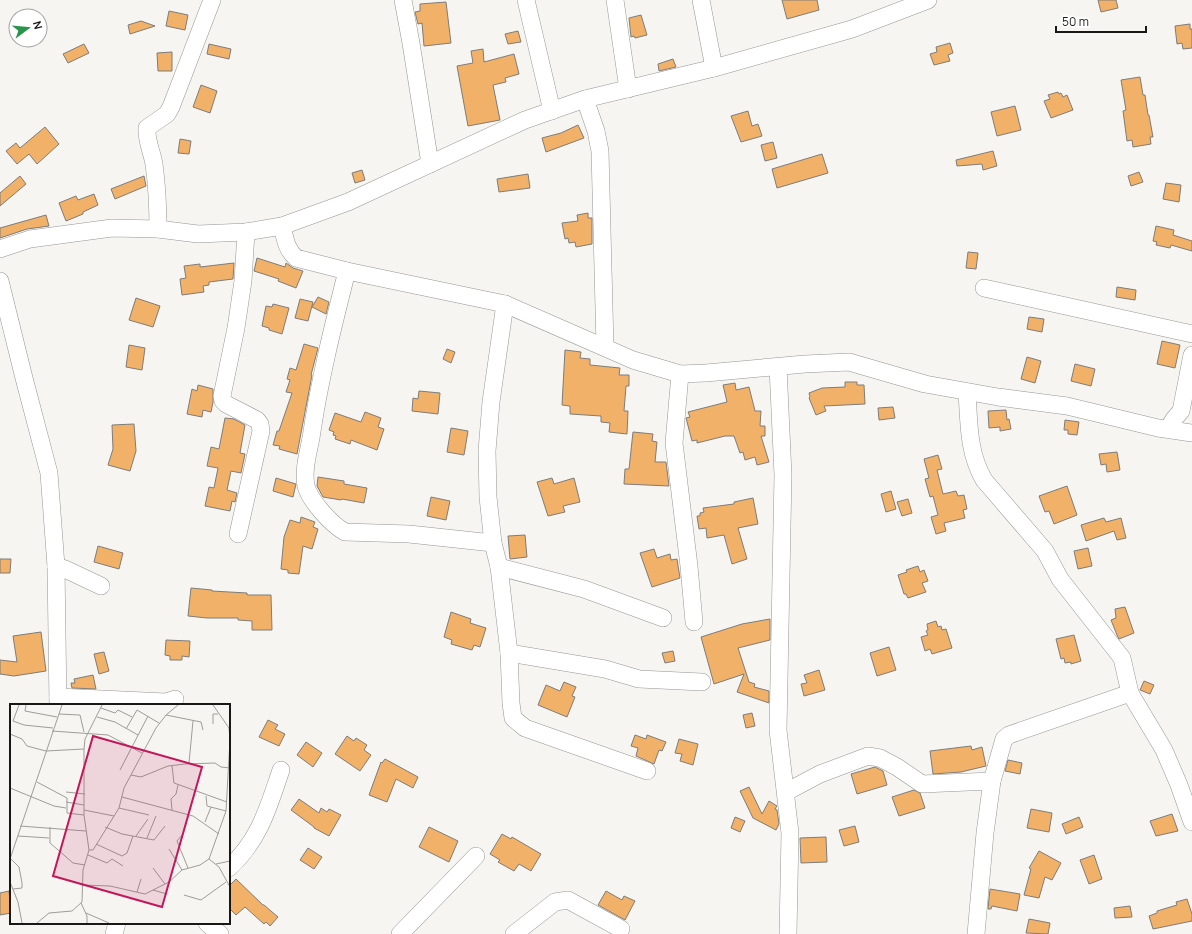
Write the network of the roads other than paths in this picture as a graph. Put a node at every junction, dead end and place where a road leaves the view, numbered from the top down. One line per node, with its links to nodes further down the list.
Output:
1 (212, 0): 13 (street)
2 (403, 0): 11 (street)
3 (526, 0): 10 (street)
4 (615, 0): 8 (street)
5 (701, 0): 7 (street)
6 (928, 0): 7 (street)
7 (714, 68): 8 (street)
8 (628, 89): 9 (street)
9 (585, 99): 10 (street); 21 (street)
10 (552, 111): 11 (street)
11 (430, 164): 12 (street)
12 (282, 226): 14 (street); 16 (street)
13 (158, 229): 14 (street); 15 (street)
14 (246, 232): 28 (street)
15 (0, 249)
16 (347, 271): 19 (street); 29 (street)
17 (0, 281): 30 (street)
18 (984, 288): 20 (street)
19 (505, 304): 21 (street); 29 (street)
20 (1192, 334)
21 (605, 347): 24 (street)
22 (1192, 355): 26 (street)
23 (778, 367): 24 (street); 25 (street); 43 (street)
24 (680, 374): 34 (street)
25 (967, 392): 26 (street); 37 (street)
26 (1168, 429): 27 (street)
27 (1192, 433)
28 (238, 534)
29 (492, 543): 31 (street)
30 (56, 566): 32 (street); 39 (street)
31 (499, 566): 33 (street); 35 (street)
32 (100, 586)
33 (663, 618)
34 (694, 622)
35 (509, 653): 36 (street); 41 (street)
36 (702, 682)
37 (1130, 693): 42 (street); 44 (street)
38 (175, 698): 39 (street)
39 (58, 701)
40 (281, 770): 46 (street)
41 (647, 771)
42 (992, 781): 43 (street); 55 (street)
43 (786, 792): 54 (street)
44 (1192, 821)
45 (476, 856): 52 (street)
46 (230, 867)
47 (117, 924): 50 (street)
48 (208, 924): 51 (street)
49 (621, 928): 53 (street)
50 (114, 934)
51 (220, 934)
52 (400, 934)
53 (514, 934)
54 (788, 934)
55 (976, 934)

